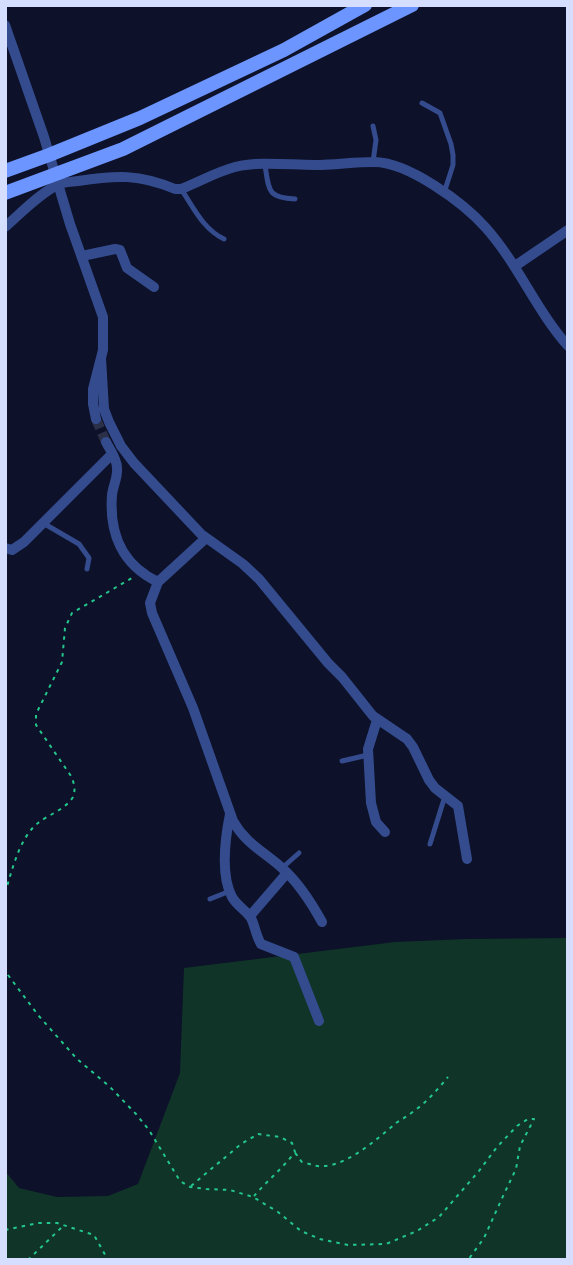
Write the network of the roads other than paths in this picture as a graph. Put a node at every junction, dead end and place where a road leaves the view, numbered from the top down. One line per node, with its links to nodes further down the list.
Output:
1 (365, 5): 6 (main road)
2 (412, 5): 10 (main road)
3 (5, 25): 6 (street)
4 (422, 103): 13 (lane)
5 (373, 125): 7 (lane)
6 (49, 155): 9 (main road); 10 (street)
7 (373, 162): 8 (street); 13 (street)
8 (265, 164): 11 (street); 14 (lane)
9 (5, 171)
10 (56, 179): 11 (street); 12 (main road); 15 (street); 18 (street)
11 (181, 189): 17 (lane)
12 (5, 193)
13 (444, 193): 19 (street)
14 (295, 199)
15 (5, 227)
16 (568, 230): 19 (street)
17 (224, 239)
18 (82, 256): 20 (street); 22 (street)
19 (515, 267): 21 (street)
20 (154, 287)
21 (568, 346)
22 (101, 358): 23 (street); 27 (street)
23 (96, 419)
24 (106, 442): 25 (street)
25 (112, 454): 26 (street); 30 (street)
26 (44, 523): 28 (street); 29 (lane)
27 (206, 538): 30 (street); 31 (street)
28 (5, 548)
29 (87, 569)
30 (158, 582): 35 (street)
31 (377, 720): 32 (street); 34 (street)
32 (368, 755): 33 (lane); 36 (street)
33 (342, 761)
34 (445, 796): 37 (lane); 39 (street)
35 (230, 813): 40 (street); 41 (street)
36 (385, 832)
37 (430, 844)
38 (299, 853): 40 (lane)
39 (467, 859)
40 (285, 870): 43 (street); 44 (street)
41 (230, 891): 42 (lane); 43 (street)
42 (210, 899)
43 (250, 916): 45 (street)
44 (322, 922)
45 (319, 1021)

